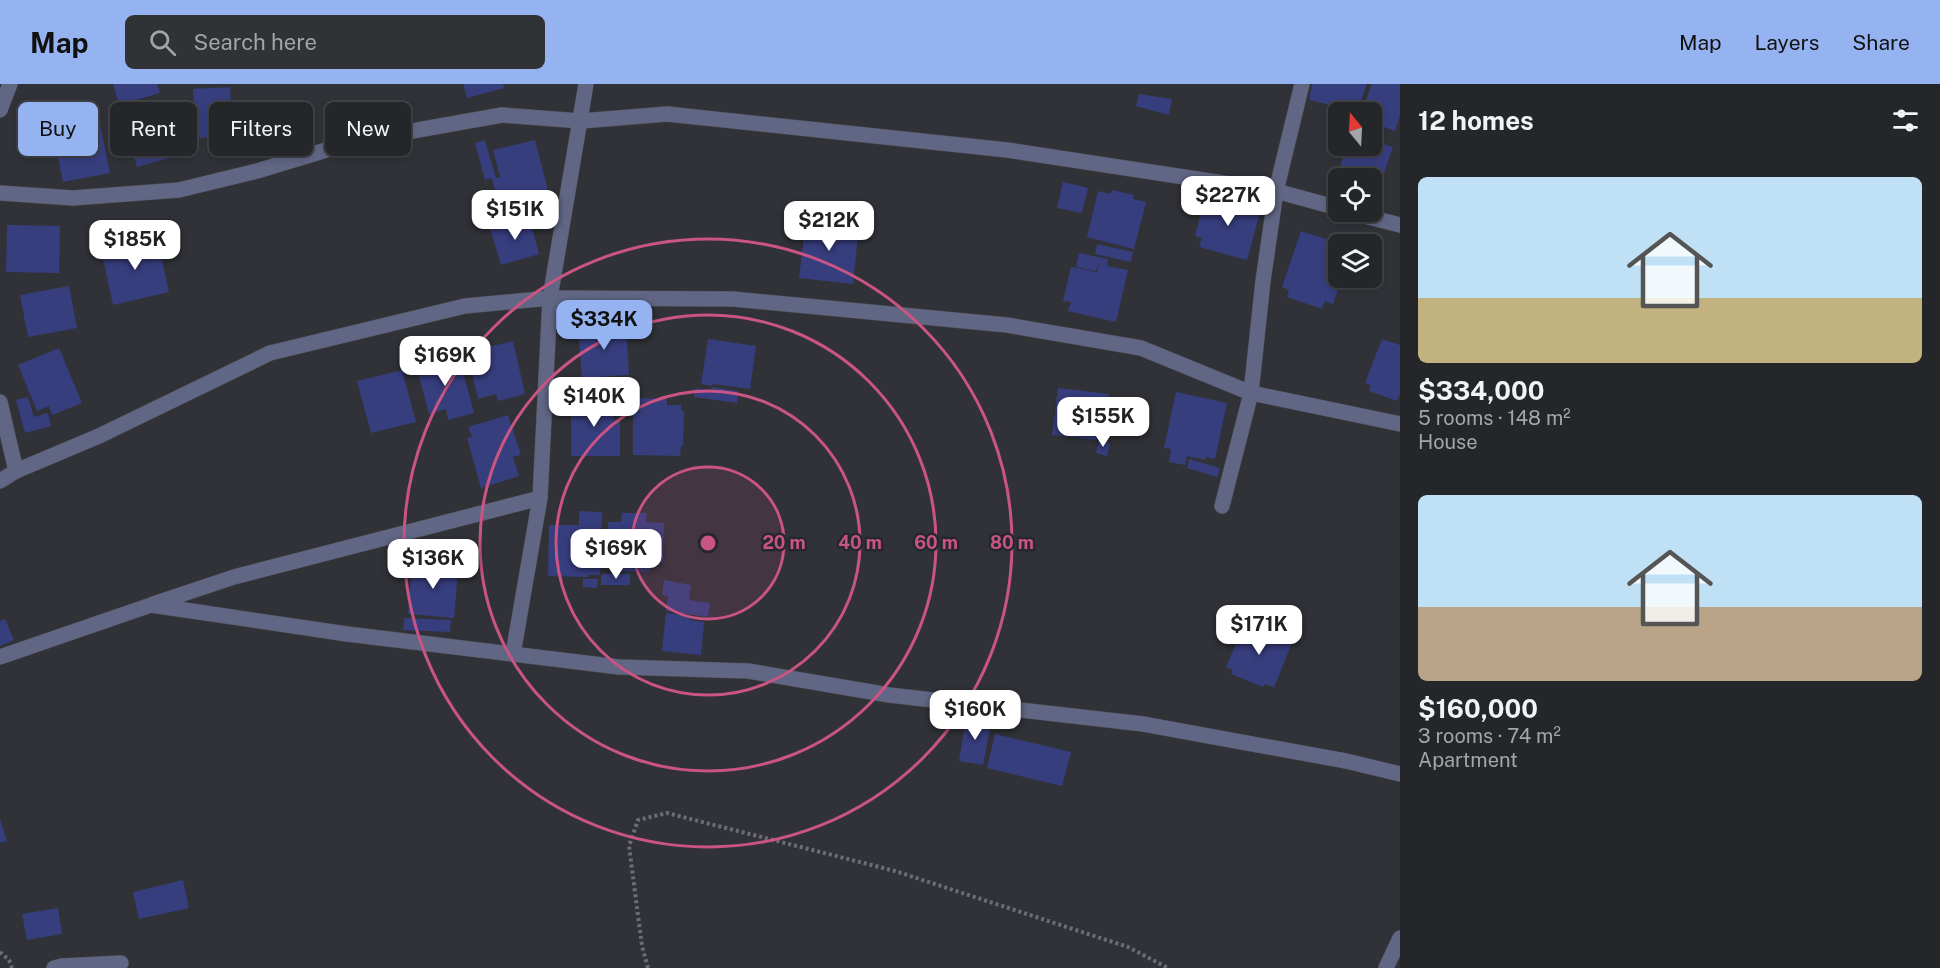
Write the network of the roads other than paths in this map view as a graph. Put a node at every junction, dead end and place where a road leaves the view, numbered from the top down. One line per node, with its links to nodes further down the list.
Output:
1 (10, 84): 4 (street)
2 (586, 84): 5 (street)
3 (1302, 84): 6 (street)
4 (0, 110)
5 (581, 121): 6 (street); 7 (street); 11 (street)
6 (1275, 191): 8 (street); 12 (street)
7 (0, 193)
8 (1328, 205)
9 (1382, 220): 10 (street)
10 (1400, 225)
11 (550, 298): 12 (street); 15 (street); 17 (street)
12 (1251, 393): 14 (street); 18 (street)
13 (0, 402): 15 (street)
14 (1400, 424)
15 (16, 471): 16 (street)
16 (0, 481)
17 (540, 498): 19 (street); 20 (street)
18 (1222, 506)
19 (151, 605): 20 (street); 21 (street)
20 (513, 654): 22 (street)
21 (0, 657)
22 (1400, 774)
23 (1400, 938): 26 (street)
24 (121, 963): 25 (street)
25 (54, 968)
26 (1386, 968)

